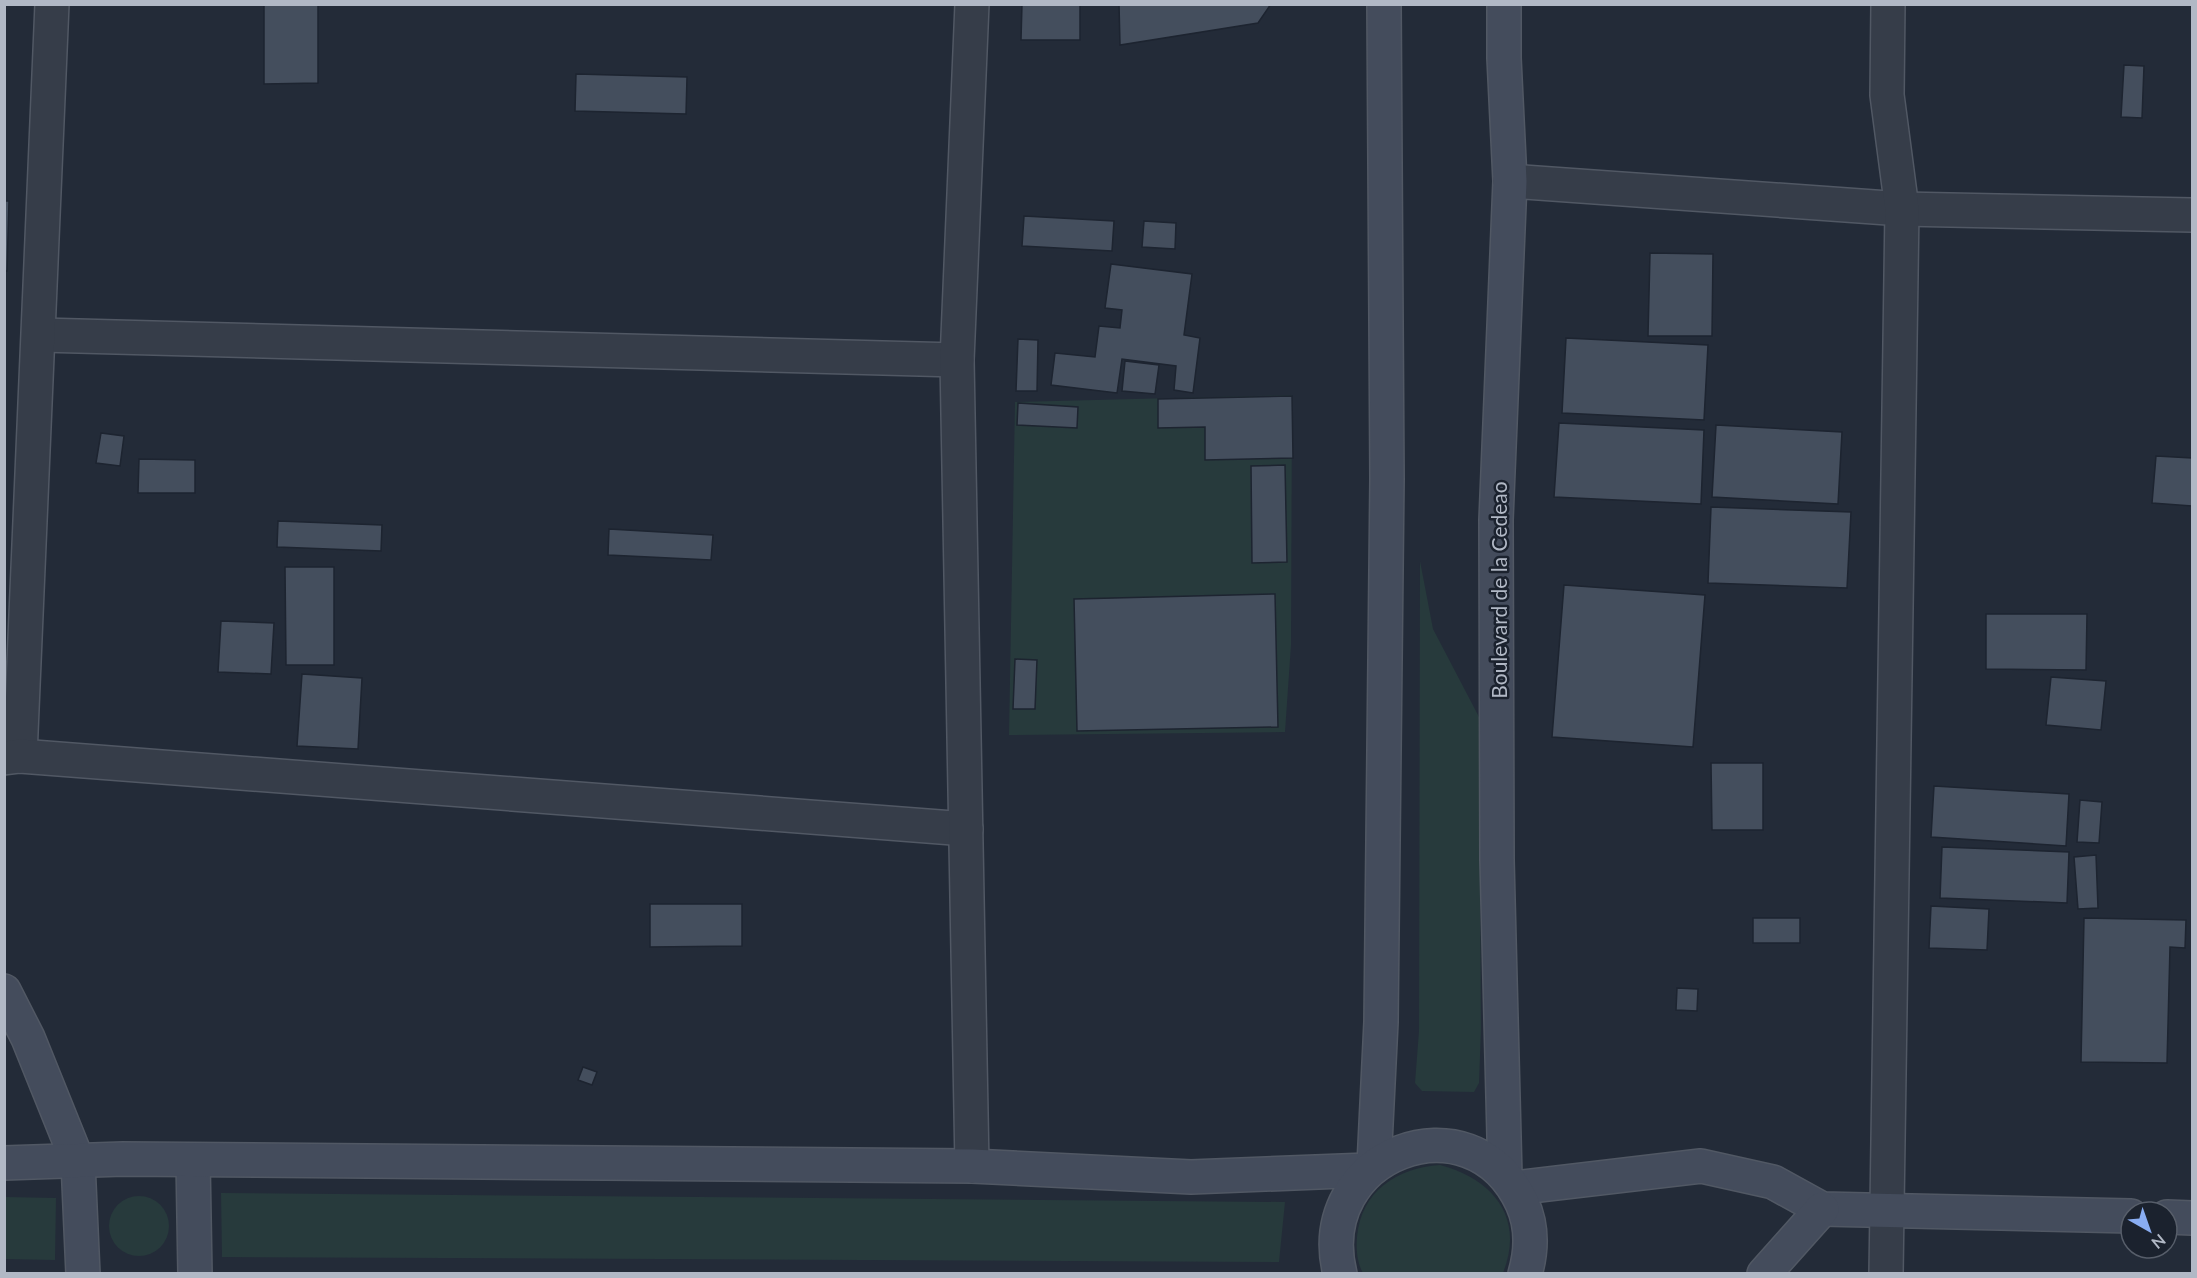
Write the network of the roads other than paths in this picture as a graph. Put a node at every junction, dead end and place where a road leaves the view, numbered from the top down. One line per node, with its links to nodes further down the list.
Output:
1 (52, 4): 9 (street)
2 (972, 4): 10 (street)
3 (1384, 4): 18 (main road)
4 (1504, 4): 6 (main road, Boulevard de la Cedeao)
5 (1888, 4): 7 (street)
6 (1510, 181): 7 (street); 19 (main road, Boulevard de la Cedeao)
7 (1902, 209): 8 (street); 21 (street)
8 (2193, 215)
9 (40, 334): 10 (street); 11 (street)
10 (957, 360): 12 (street)
11 (12, 757): 12 (street)
12 (966, 829): 17 (street)
13 (4, 991): 15 (main road)
14 (193, 1160): 15 (main road); 17 (main road); 24 (main road)
15 (78, 1162): 16 (main road); 23 (main road)
16 (4, 1163)
17 (972, 1166): 18 (main road)
18 (1371, 1167): 19 (main road); 25 (main road)
19 (1510, 1182): 20 (main road); 26 (main road)
20 (1822, 1209): 21 (main road); 27 (main road)
21 (1887, 1210): 22 (main road); 28 (street)
22 (2119, 1216)
23 (82, 1274)
24 (195, 1274)
25 (1340, 1274)
26 (1525, 1274)
27 (1764, 1274)
28 (1886, 1274)

